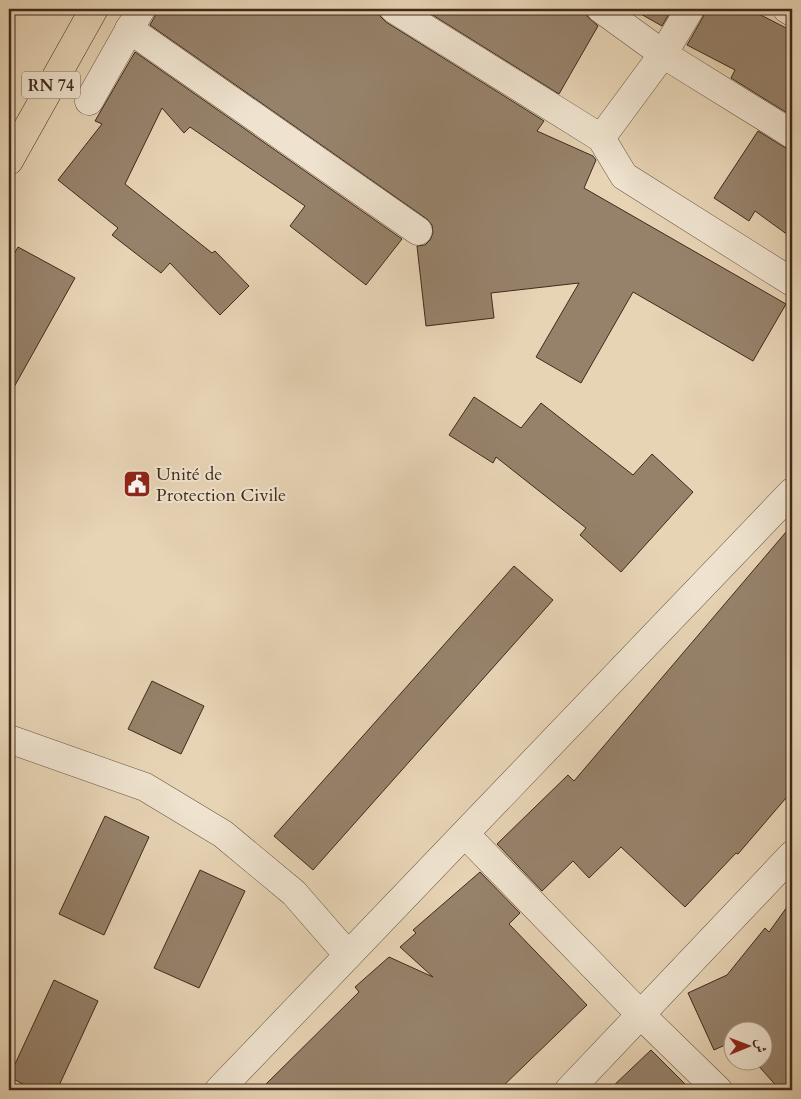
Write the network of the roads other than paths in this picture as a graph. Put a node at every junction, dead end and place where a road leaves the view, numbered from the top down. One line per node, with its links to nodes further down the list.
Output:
1 (94, 9): 12 (main road, RN 74)
2 (394, 9): 11 (street)
3 (601, 9): 8 (street)
4 (690, 9): 8 (street)
5 (787, 9): 6 (street)
6 (792, 12)
7 (135, 19): 9 (street); 13 (street)
8 (663, 54): 10 (street); 11 (street)
9 (88, 101)
10 (792, 134)
11 (601, 138): 14 (street)
12 (9, 160)
13 (418, 231)
14 (792, 282)
15 (792, 492): 17 (street)
16 (9, 739): 19 (street)
17 (465, 834): 19 (street); 20 (street)
18 (792, 855): 20 (street)
19 (348, 955): 21 (street)
20 (641, 1015): 22 (street); 23 (street)
21 (219, 1090)
22 (569, 1090)
23 (718, 1090)

